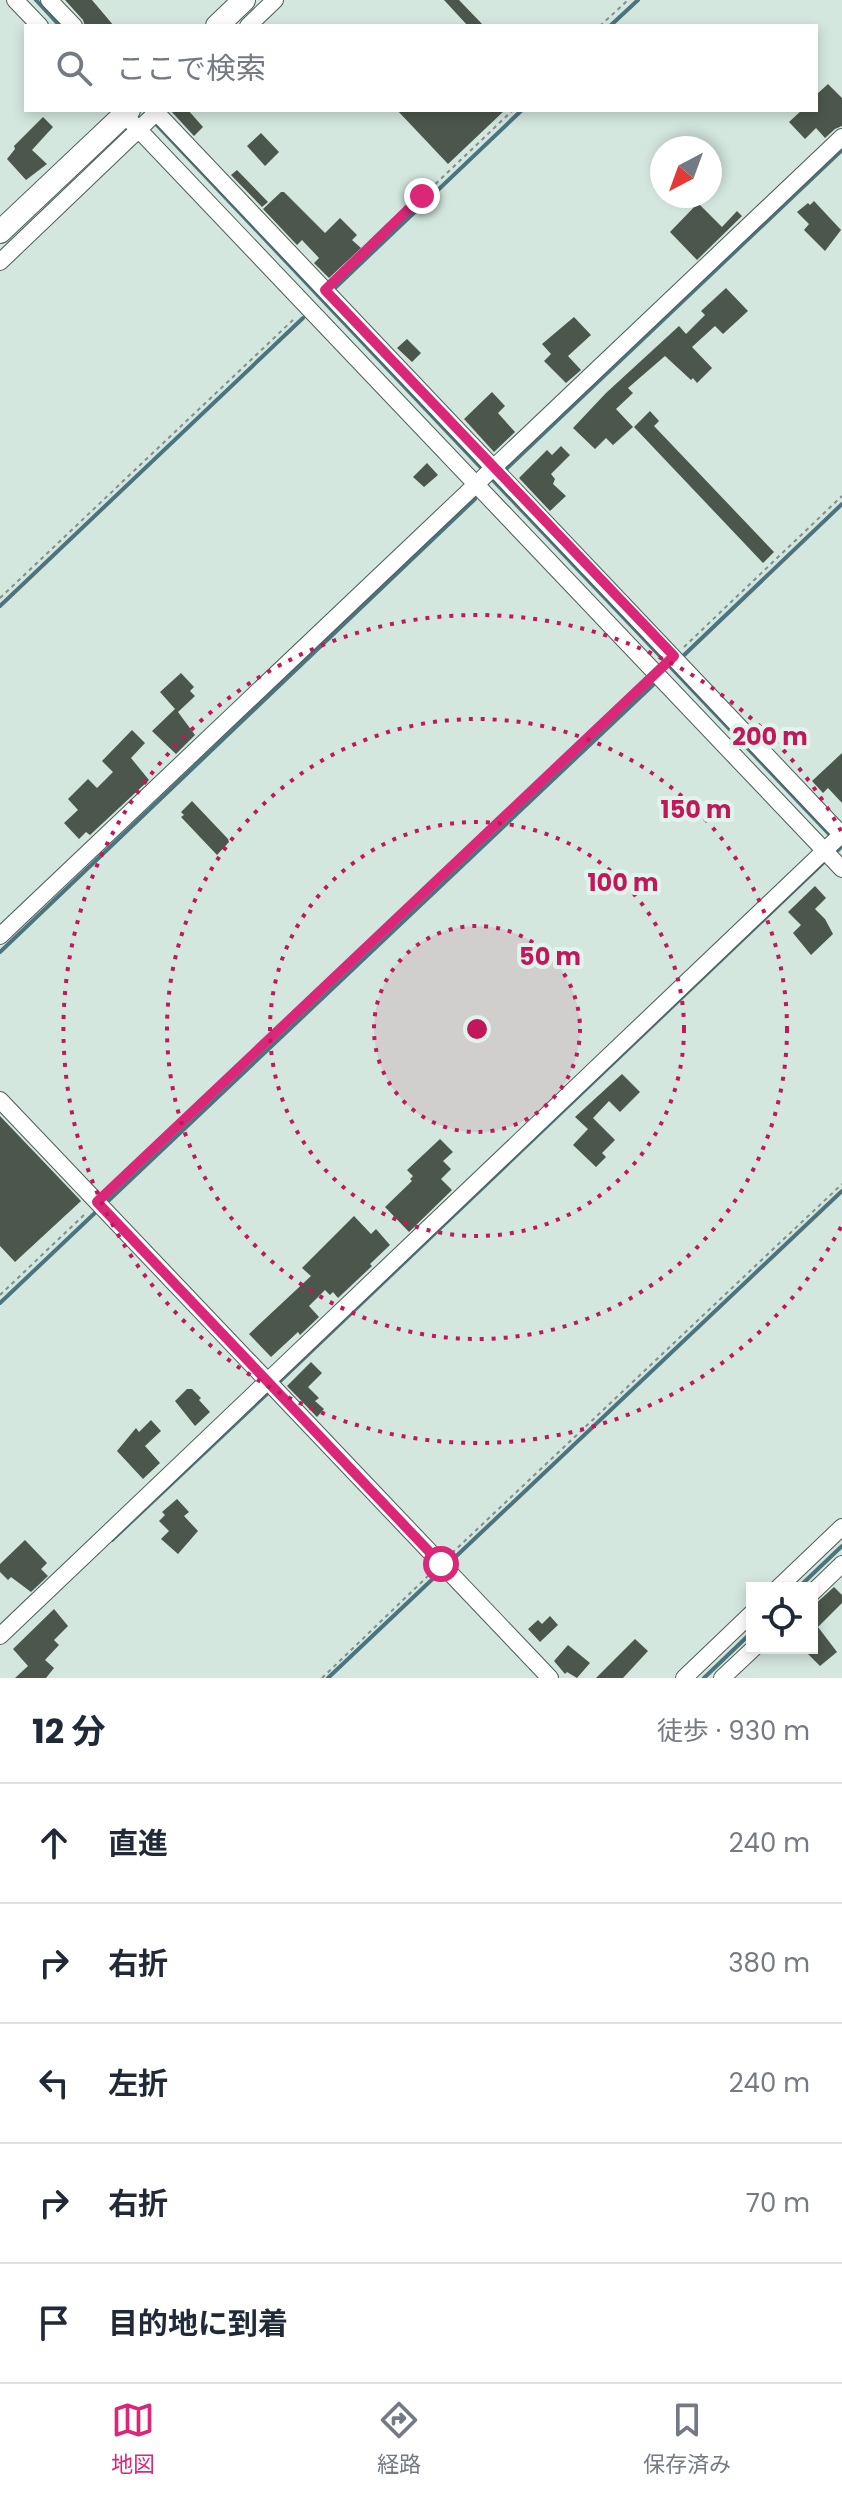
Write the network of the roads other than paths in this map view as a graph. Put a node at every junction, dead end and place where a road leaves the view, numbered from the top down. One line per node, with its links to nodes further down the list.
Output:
1 (15, 0): 5 (street)
2 (49, 0): 6 (street)
3 (244, 0): 7 (street)
4 (275, 0): 8 (street)
5 (38, 24)
6 (72, 24)
7 (219, 24)
8 (250, 24)
9 (152, 112): 11 (street)
10 (159, 112): 15 (street)
11 (128, 116): 13 (street); 14 (street); 15 (street)
12 (842, 137): 16 (street)
13 (0, 232)
14 (0, 262)
15 (315, 296): 16 (street); 16 (street)
16 (491, 475): 17 (street); 17 (street); 20 (street)
17 (668, 664): 18 (street); 18 (street)
18 (837, 839): 19 (street); 22 (street)
19 (842, 869)
20 (0, 936)
21 (0, 1100): 22 (street)
22 (271, 1386): 28 (street); 30 (street)
23 (842, 1527): 25 (street)
24 (842, 1564): 26 (street)
25 (784, 1582)
26 (818, 1587)
27 (746, 1619): 31 (street)
28 (0, 1636)
29 (748, 1654): 32 (street)
30 (550, 1678)
31 (684, 1678)
32 (722, 1678)

